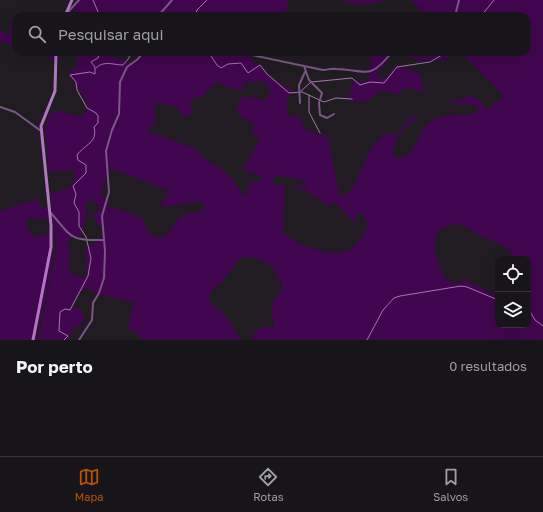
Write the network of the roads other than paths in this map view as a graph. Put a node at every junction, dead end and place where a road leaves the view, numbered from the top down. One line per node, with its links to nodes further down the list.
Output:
1 (72, 0): 5 (main road)
2 (79, 0): 6 (street)
3 (172, 0): 7 (street)
4 (459, 0): 8 (street)
5 (67, 12)
6 (69, 12)
7 (162, 12)
8 (456, 12)
9 (56, 56): 18 (main road)
10 (140, 56): 20 (street)
11 (261, 56): 13 (street)
12 (388, 56): 13 (street)
13 (304, 66): 14 (street)
14 (305, 72): 15 (street); 17 (street)
15 (300, 103)
16 (0, 107): 18 (street)
17 (334, 114)
18 (41, 131): 19 (main road)
19 (50, 211): 20 (street); 21 (main road)
20 (104, 240): 22 (street)
21 (33, 340)
22 (79, 340)

